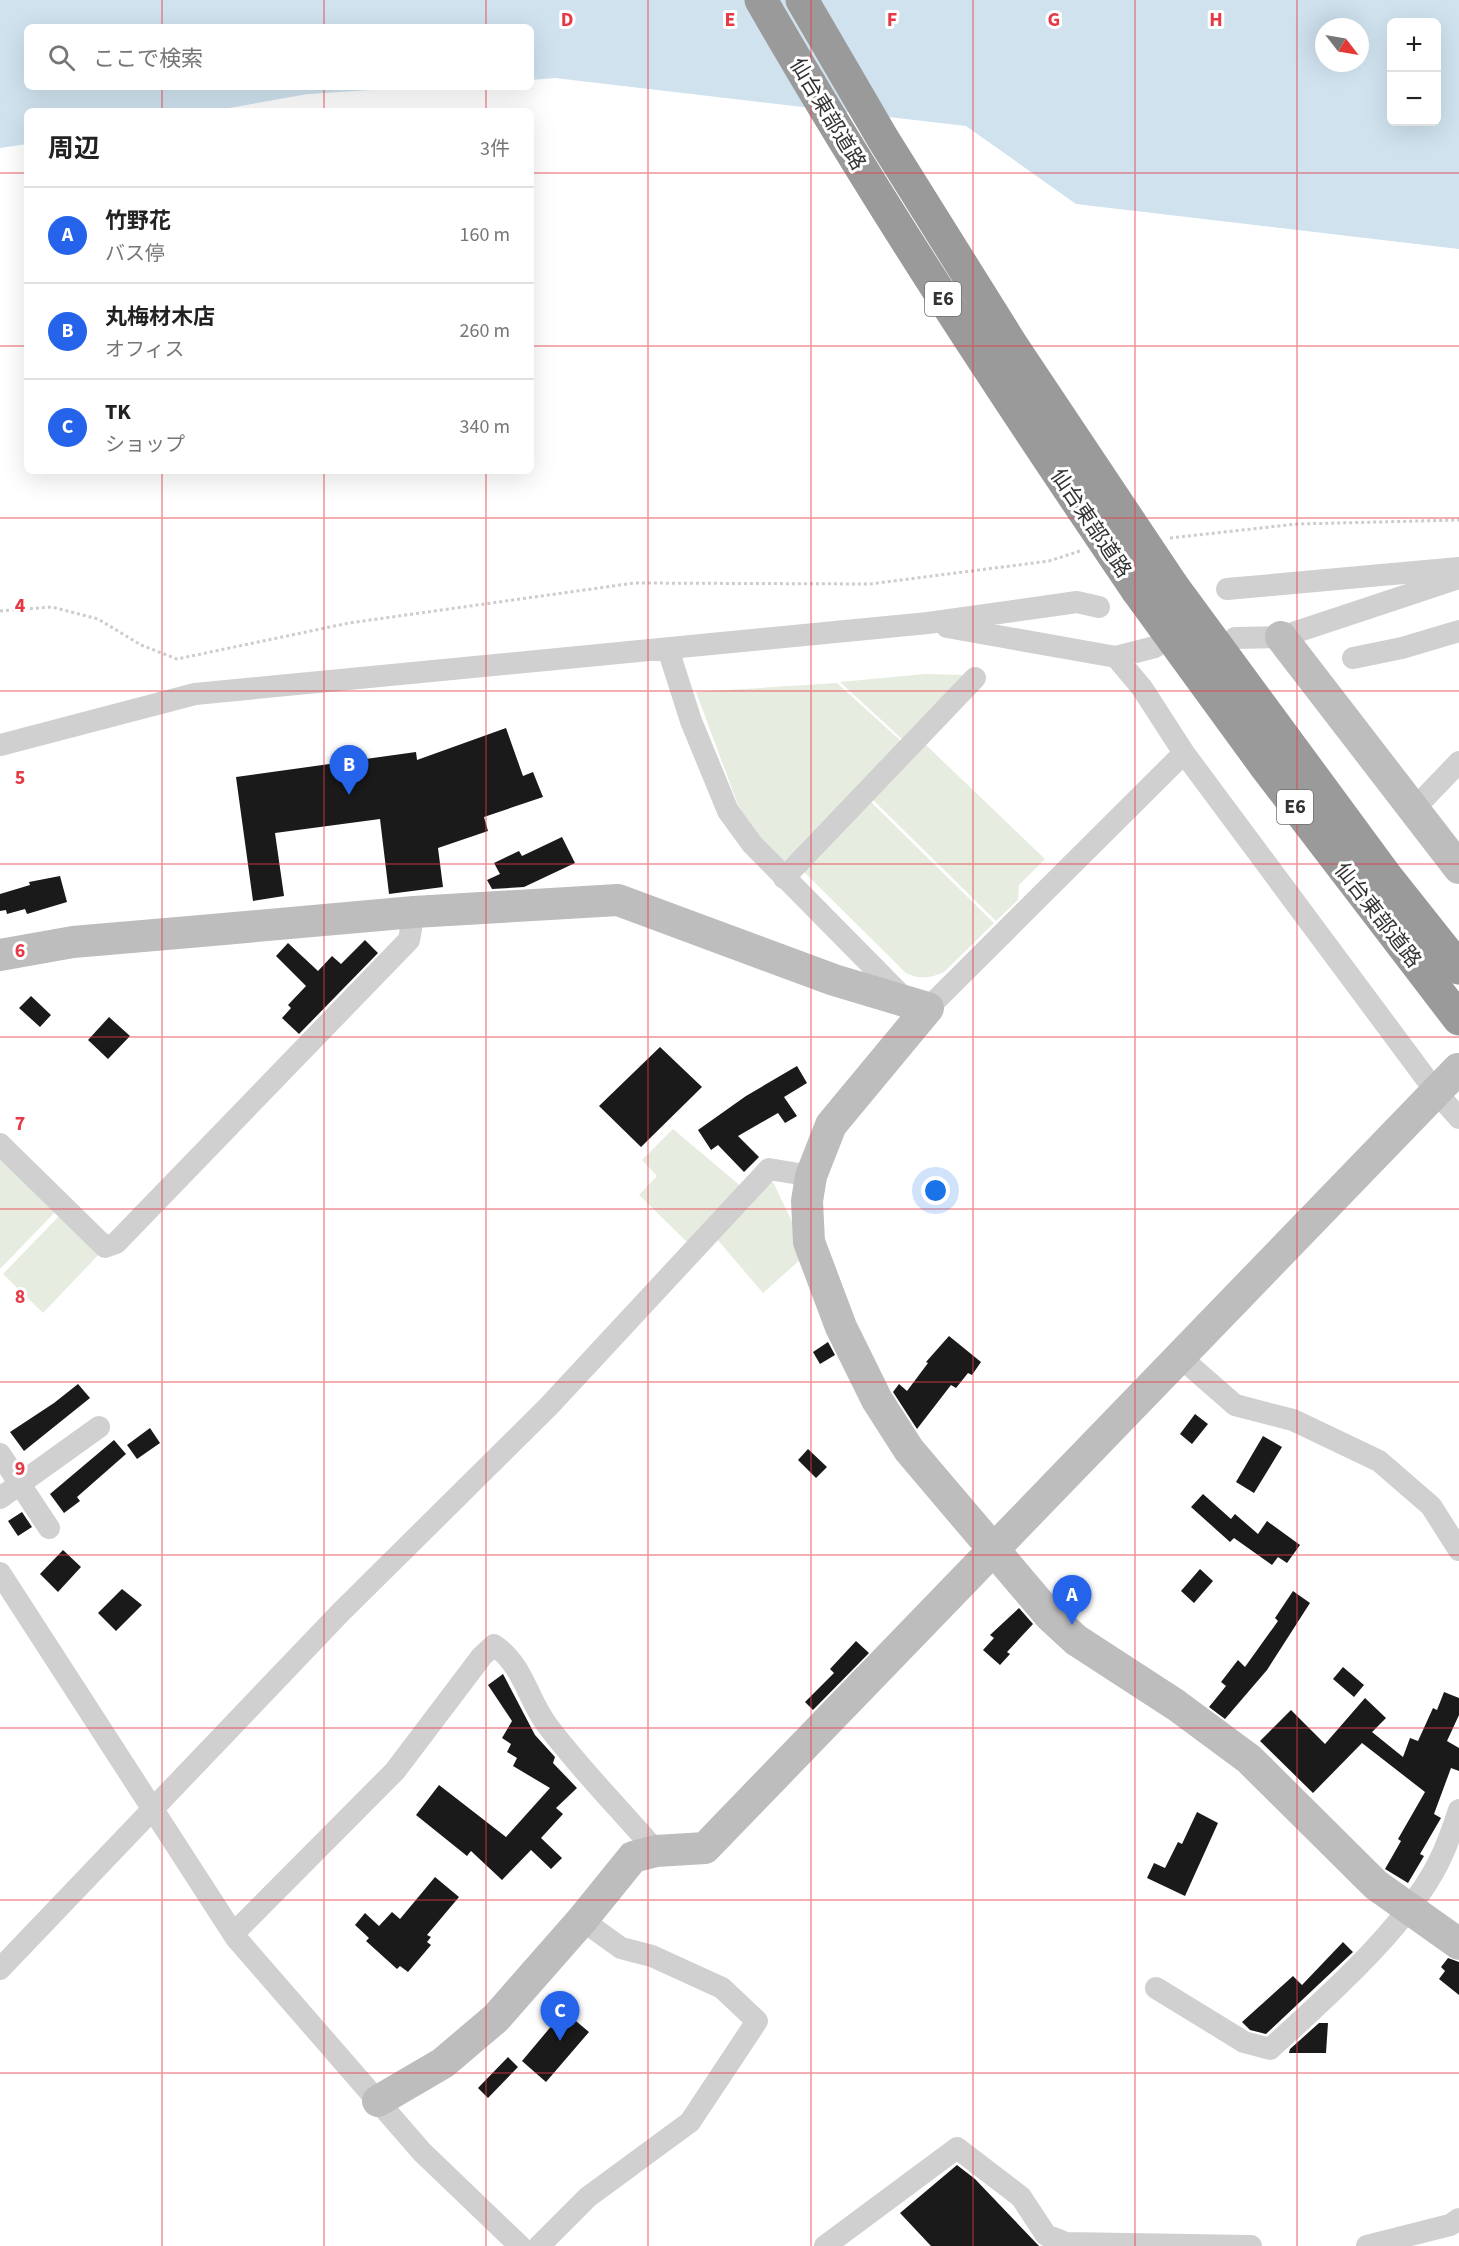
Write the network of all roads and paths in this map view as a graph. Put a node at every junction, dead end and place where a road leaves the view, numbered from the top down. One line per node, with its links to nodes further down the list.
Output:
1 (761, 0): 30 (highway, 仙台東部道路 / E6, bridge)
2 (802, 0): 28 (highway, 仙台東部道路 / E6, bridge)
3 (1459, 520): 4 (path)
4 (1170, 538)
5 (1088, 550): 10 (path)
6 (1459, 568): 8 (street)
7 (1459, 578): 13 (street)
8 (1227, 589)
9 (1099, 607): 11 (street)
10 (0, 611)
11 (928, 623): 16 (street); 17 (street)
12 (1459, 631): 18 (street)
13 (1281, 637): 14 (street); 23 (street)
14 (1235, 638)
15 (1155, 647): 17 (street)
16 (668, 649): 20 (street); 25 (street)
17 (1116, 657): 21 (street)
18 (1353, 658)
19 (975, 678): 25 (street)
20 (0, 745)
21 (1184, 753): 29 (street); 32 (street)
22 (1459, 762): 23 (street)
23 (1414, 809): 24 (street)
24 (1459, 868)
25 (784, 878): 29 (street)
26 (414, 912): 27 (street); 29 (street); 34 (street)
27 (0, 955)
28 (1459, 968)
29 (919, 1005): 35 (street)
30 (1459, 1019)
31 (1458, 1069): 32 (street)
32 (1436, 1092): 33 (street); 36 (street)
33 (1459, 1118)
34 (0, 1144)
35 (811, 1176): 42 (street); 45 (street)
36 (1179, 1356): 42 (street); 43 (street)
37 (99, 1427): 39 (street)
38 (0, 1454): 39 (street)
39 (19, 1484): 40 (street); 41 (street)
40 (0, 1498)
41 (50, 1528)
42 (993, 1550): 47 (street); 48 (street)
43 (1459, 1550)
44 (0, 1573): 45 (street)
45 (153, 1810): 50 (street); 52 (street)
46 (1459, 1810): 48 (street)
47 (656, 1851): 49 (street); 50 (street)
48 (1409, 1908): 51 (street); 53 (street)
49 (582, 1920): 54 (street); 57 (street)
50 (234, 1934): 54 (street)
51 (1459, 1944)
52 (0, 1969)
53 (1156, 1988)
54 (378, 2101): 56 (street)
55 (1459, 2219): 60 (street)
56 (520, 2246)
57 (539, 2246)
58 (825, 2246): 59 (street)
59 (1251, 2246)
60 (1367, 2246)

